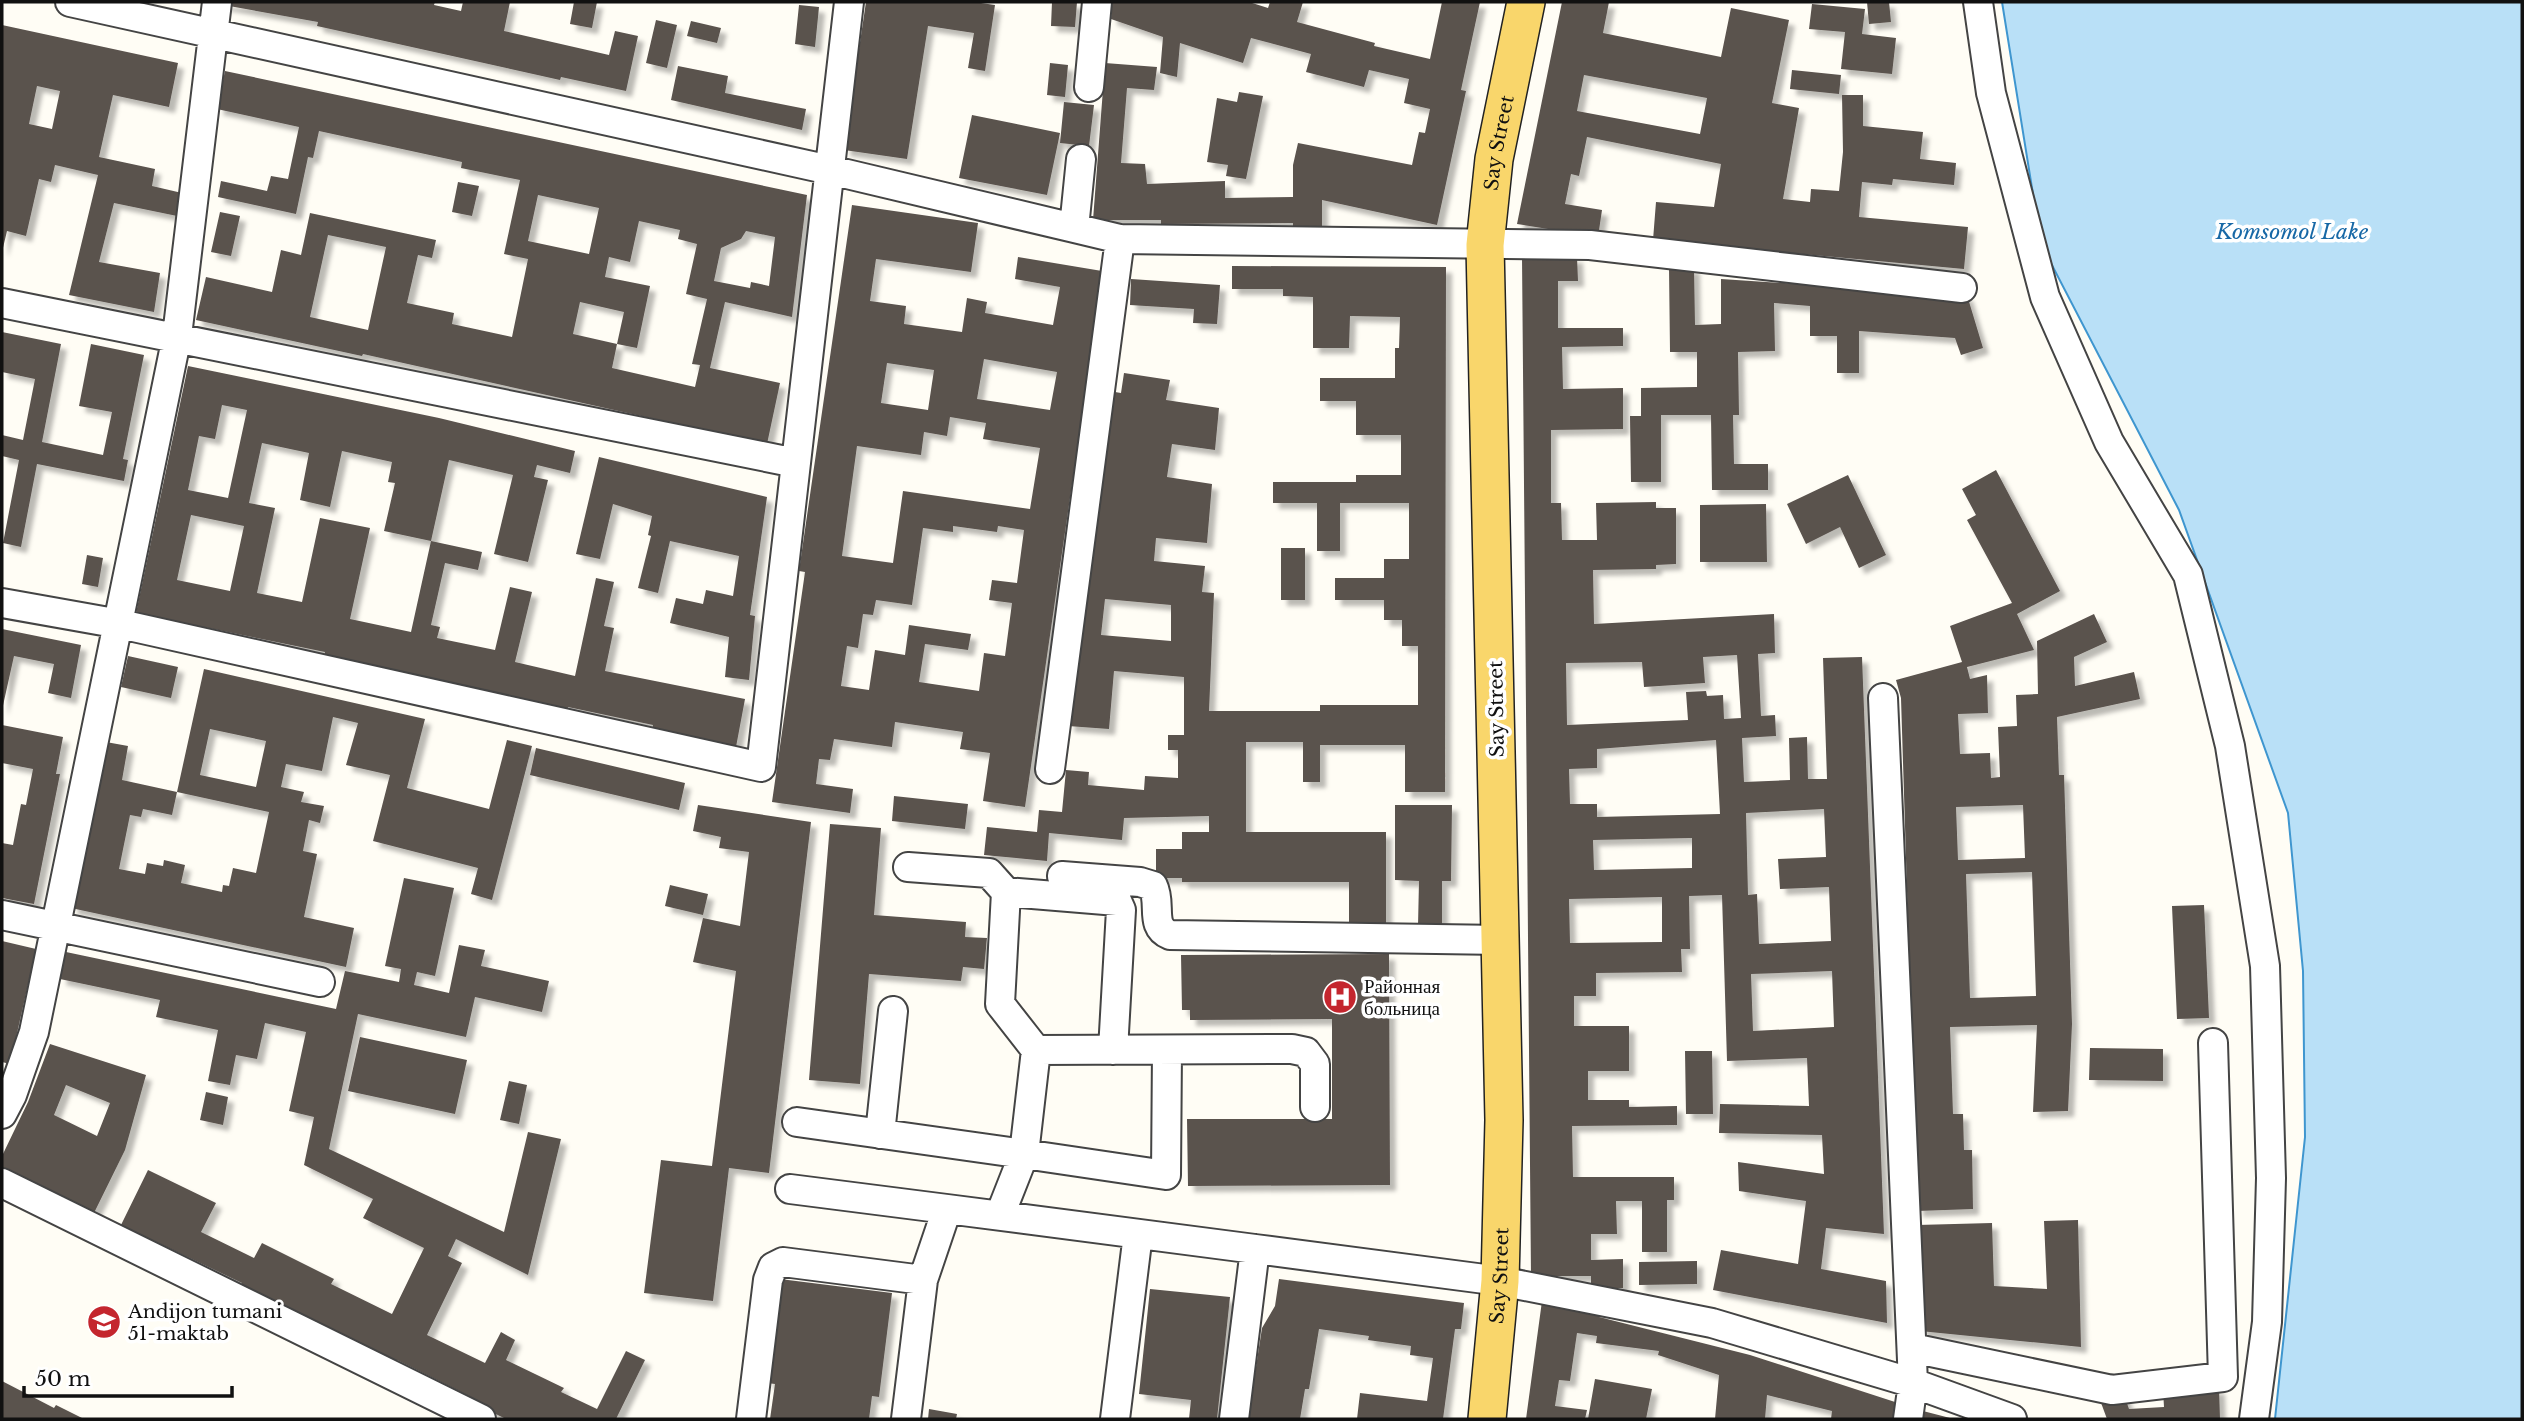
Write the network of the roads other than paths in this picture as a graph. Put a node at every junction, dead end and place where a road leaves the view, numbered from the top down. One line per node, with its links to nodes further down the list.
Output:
1 (70, 2): 7 (street)
2 (217, 2): 7 (street)
3 (849, 2): 10 (street)
4 (1097, 2): 8 (street)
5 (1526, 2): 13 (main road, Say Street)
6 (1978, 2): 57 (street)
7 (212, 33): 10 (street); 16 (street)
8 (1088, 87)
9 (1081, 159): 11 (street)
10 (830, 170): 11 (street); 17 (street)
11 (1074, 228): 12 (street)
12 (1120, 239): 13 (street); 21 (street)
13 (1485, 245): 14 (street); 27 (main road, Say Street)
14 (1962, 288)
15 (2, 303): 16 (street)
16 (177, 336): 17 (street); 19 (street)
17 (796, 463): 19 (street)
18 (2, 603): 19 (street)
19 (120, 624): 26 (street)
20 (1883, 698): 47 (street)
21 (1050, 769)
22 (908, 867): 24 (street)
23 (1062, 876): 27 (street)
24 (1006, 892): 31 (street); 32 (street)
25 (2, 915): 26 (street)
26 (54, 925): 28 (street); 35 (street)
27 (1502, 940): 46 (main road, Say Street)
28 (320, 982)
29 (893, 1011): 37 (street)
30 (2213, 1043): 47 (street)
31 (1037, 1050): 32 (street); 38 (street)
32 (1113, 1050): 33 (street)
33 (1167, 1050): 34 (street); 38 (street)
34 (1314, 1107)
35 (2, 1114)
36 (797, 1122): 37 (street)
37 (880, 1134): 38 (street)
38 (1024, 1154): 42 (street)
39 (2, 1183): 49 (street)
40 (790, 1189): 41 (street)
41 (947, 1209): 42 (street); 45 (street)
42 (1000, 1215): 43 (street)
43 (1138, 1234): 44 (street); 52 (street)
44 (1255, 1249): 46 (street); 53 (street)
45 (923, 1280): 50 (street); 51 (street)
46 (1500, 1281): 48 (street); 54 (main road, Say Street)
47 (1912, 1348): 48 (street)
48 (1913, 1383): 55 (street); 56 (street)
49 (481, 1419)
50 (751, 1419)
51 (906, 1419)
52 (1115, 1419)
53 (1234, 1419)
54 (1486, 1419)
55 (1908, 1419)
56 (2012, 1419)
57 (2254, 1419)

